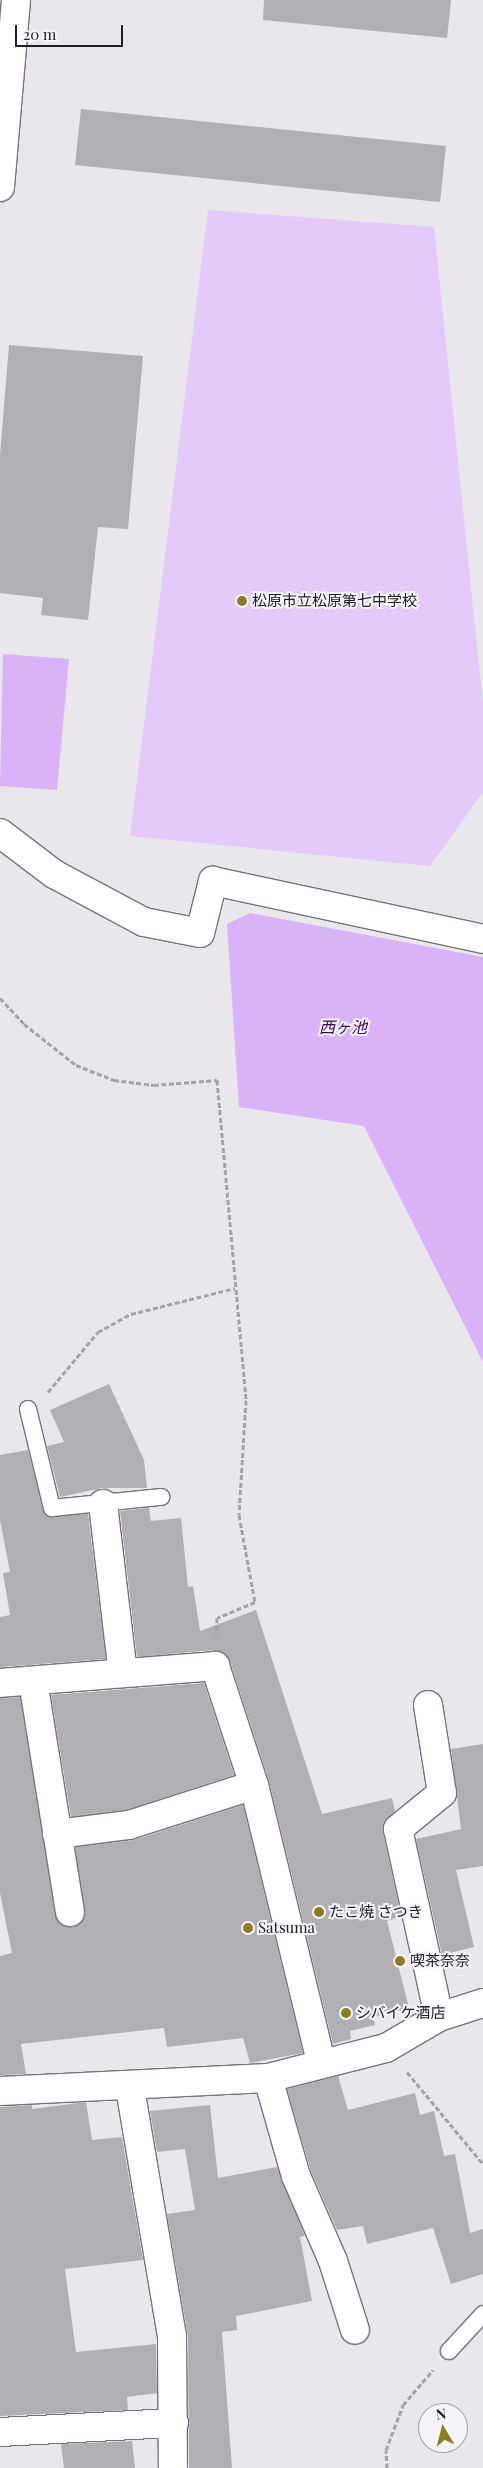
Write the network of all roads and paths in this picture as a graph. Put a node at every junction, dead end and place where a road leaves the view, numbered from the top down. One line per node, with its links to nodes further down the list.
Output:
1 (16, 0): 2 (street)
2 (0, 187)
3 (0, 833): 4 (street)
4 (483, 939)
5 (0, 998): 6 (path)
6 (235, 1288): 7 (path); 10 (path)
7 (28, 1409): 9 (lane)
8 (161, 1497): 9 (lane)
9 (103, 1504): 11 (street)
10 (215, 1666): 11 (street); 15 (street)
11 (123, 1673): 12 (street)
12 (33, 1680): 13 (street); 16 (street)
13 (0, 1683)
14 (428, 1705): 19 (street)
15 (254, 1785): 16 (street); 21 (street)
16 (57, 1834): 17 (street)
17 (70, 1912)
18 (483, 2003): 19 (street)
19 (439, 2017): 20 (street)
20 (386, 2048): 21 (street); 25 (path)
21 (321, 2062): 22 (street)
22 (268, 2078): 23 (street); 27 (street)
23 (130, 2088): 24 (street); 29 (street)
24 (0, 2091)
25 (483, 2164)
26 (483, 2314): 28 (lane)
27 (355, 2330)
28 (449, 2351): 32 (path)
29 (174, 2423): 30 (street); 31 (street)
30 (0, 2432)
31 (173, 2468)
32 (387, 2468)

